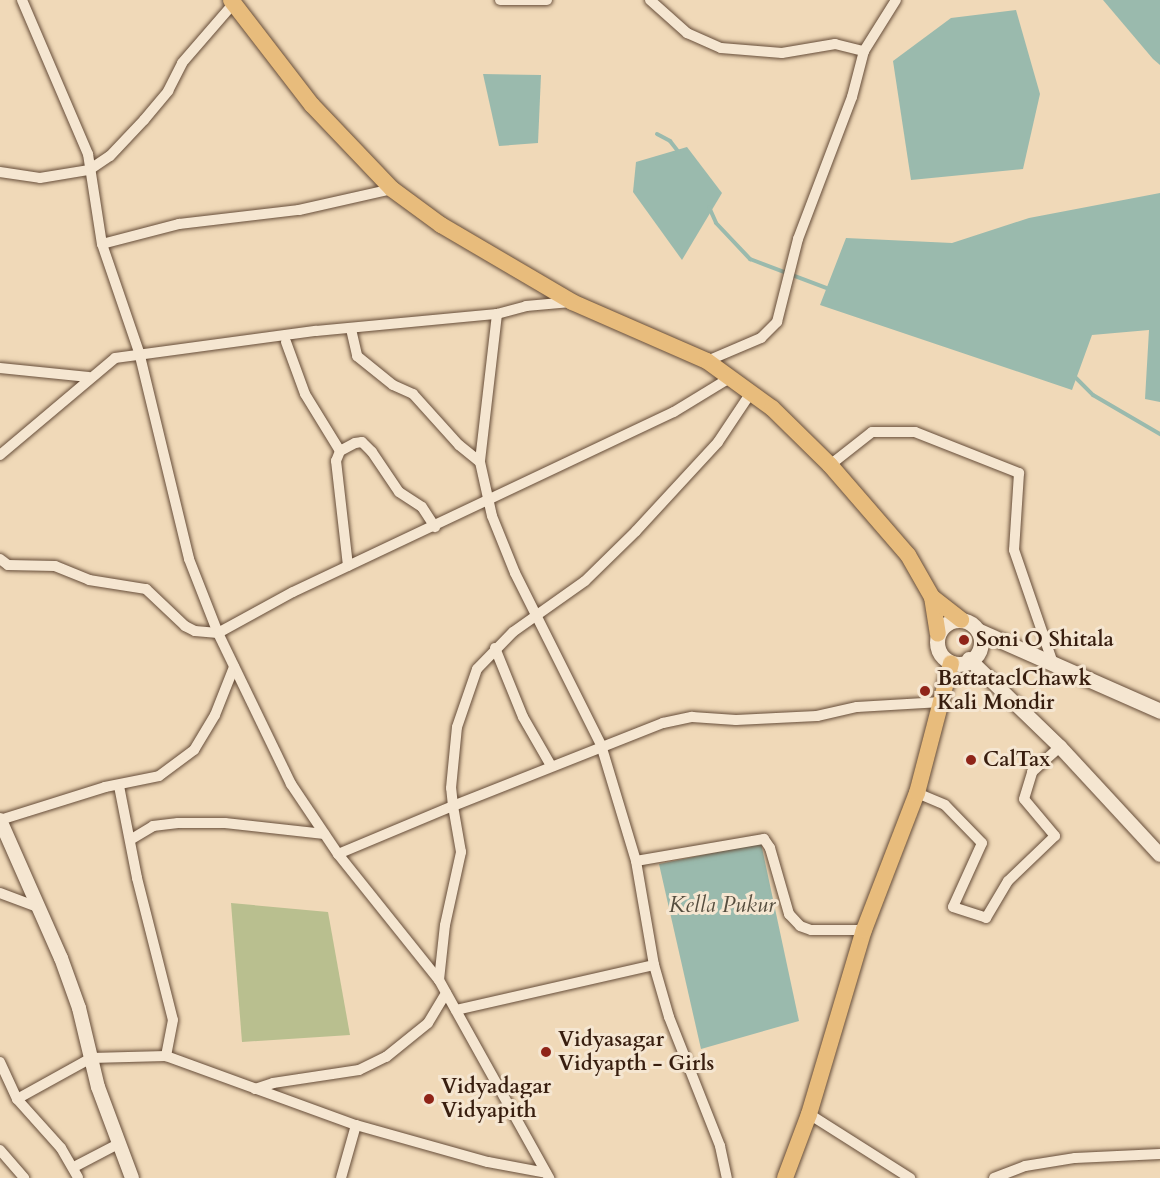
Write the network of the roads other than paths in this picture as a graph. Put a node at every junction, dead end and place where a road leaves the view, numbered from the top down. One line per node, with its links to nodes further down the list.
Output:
1 (22, 0): 8 (street)
2 (500, 0): 3 (street)
3 (547, 0)
4 (650, 0): 7 (street)
5 (896, 0): 7 (street)
6 (232, 2): 8 (street); 10 (main road)
7 (864, 51): 17 (street)
8 (89, 170): 9 (street); 11 (street)
9 (0, 172)
10 (392, 189): 11 (street); 12 (main road)
11 (102, 244): 16 (street)
12 (572, 302): 13 (street); 17 (main road)
13 (497, 314): 14 (street); 24 (street)
14 (351, 329): 16 (street); 24 (street)
15 (286, 342): 22 (street)
16 (139, 352): 19 (street); 34 (street)
17 (707, 361): 20 (main road)
18 (0, 368): 19 (street)
19 (89, 377): 23 (street)
20 (728, 379): 21 (main road); 26 (street)
21 (750, 394): 25 (main road); 31 (street)
22 (340, 452): 27 (street); 29 (street)
23 (0, 455)
24 (480, 462): 26 (street)
25 (830, 465): 30 (main road); 40 (street)
26 (489, 498): 27 (street); 31 (street)
27 (435, 527): 29 (street)
28 (0, 559): 34 (street)
29 (348, 566): 34 (street)
30 (932, 597): 32 (main road); 35 (main road)
31 (538, 614): 36 (street); 44 (street)
32 (961, 620): 33 (main road); 35 (main road)
33 (979, 631): 37 (main road); 38 (main road)
34 (218, 633): 41 (street)
35 (938, 634): 39 (main road)
36 (495, 648): 46 (street); 49 (street)
37 (1020, 648): 38 (main road); 40 (main road)
38 (974, 656): 39 (main road); 45 (street)
39 (951, 663): 42 (main road)
40 (1054, 666): 43 (main road)
41 (234, 667): 47 (street); 51 (street)
42 (941, 702): 44 (street); 48 (main road)
43 (1160, 711)
44 (601, 744): 46 (street); 55 (street)
45 (1060, 747): 48 (street); 54 (street)
46 (550, 764): 49 (street)
47 (119, 786): 50 (street); 52 (street)
48 (917, 793): 58 (main road)
49 (453, 806): 53 (street); 60 (street)
50 (0, 820): 57 (street)
51 (324, 834): 52 (street); 53 (street)
52 (130, 840): 63 (street)
53 (338, 854): 60 (street)
54 (1160, 855)
55 (636, 861): 58 (street); 59 (street)
56 (0, 893): 57 (street)
57 (40, 908): 64 (street)
58 (864, 930): 68 (main road)
59 (654, 964): 62 (street); 79 (street)
60 (439, 980): 61 (street)
61 (446, 993): 62 (street); 66 (street)
62 (456, 1010): 74 (street)
63 (166, 1056): 64 (street); 66 (street)
64 (91, 1058): 67 (street); 70 (street)
65 (0, 1062): 67 (street)
66 (255, 1089): 69 (street)
67 (17, 1099): 73 (street)
68 (809, 1114): 80 (main road); 81 (street)
69 (356, 1125): 74 (street); 78 (street)
70 (118, 1144): 73 (street); 77 (street)
71 (0, 1150): 75 (street)
72 (1160, 1155): 82 (street)
73 (74, 1167): 76 (street)
74 (548, 1175)
75 (24, 1178)
76 (78, 1178)
77 (132, 1178)
78 (341, 1178)
79 (727, 1178)
80 (785, 1178)
81 (909, 1178)
82 (994, 1178)

